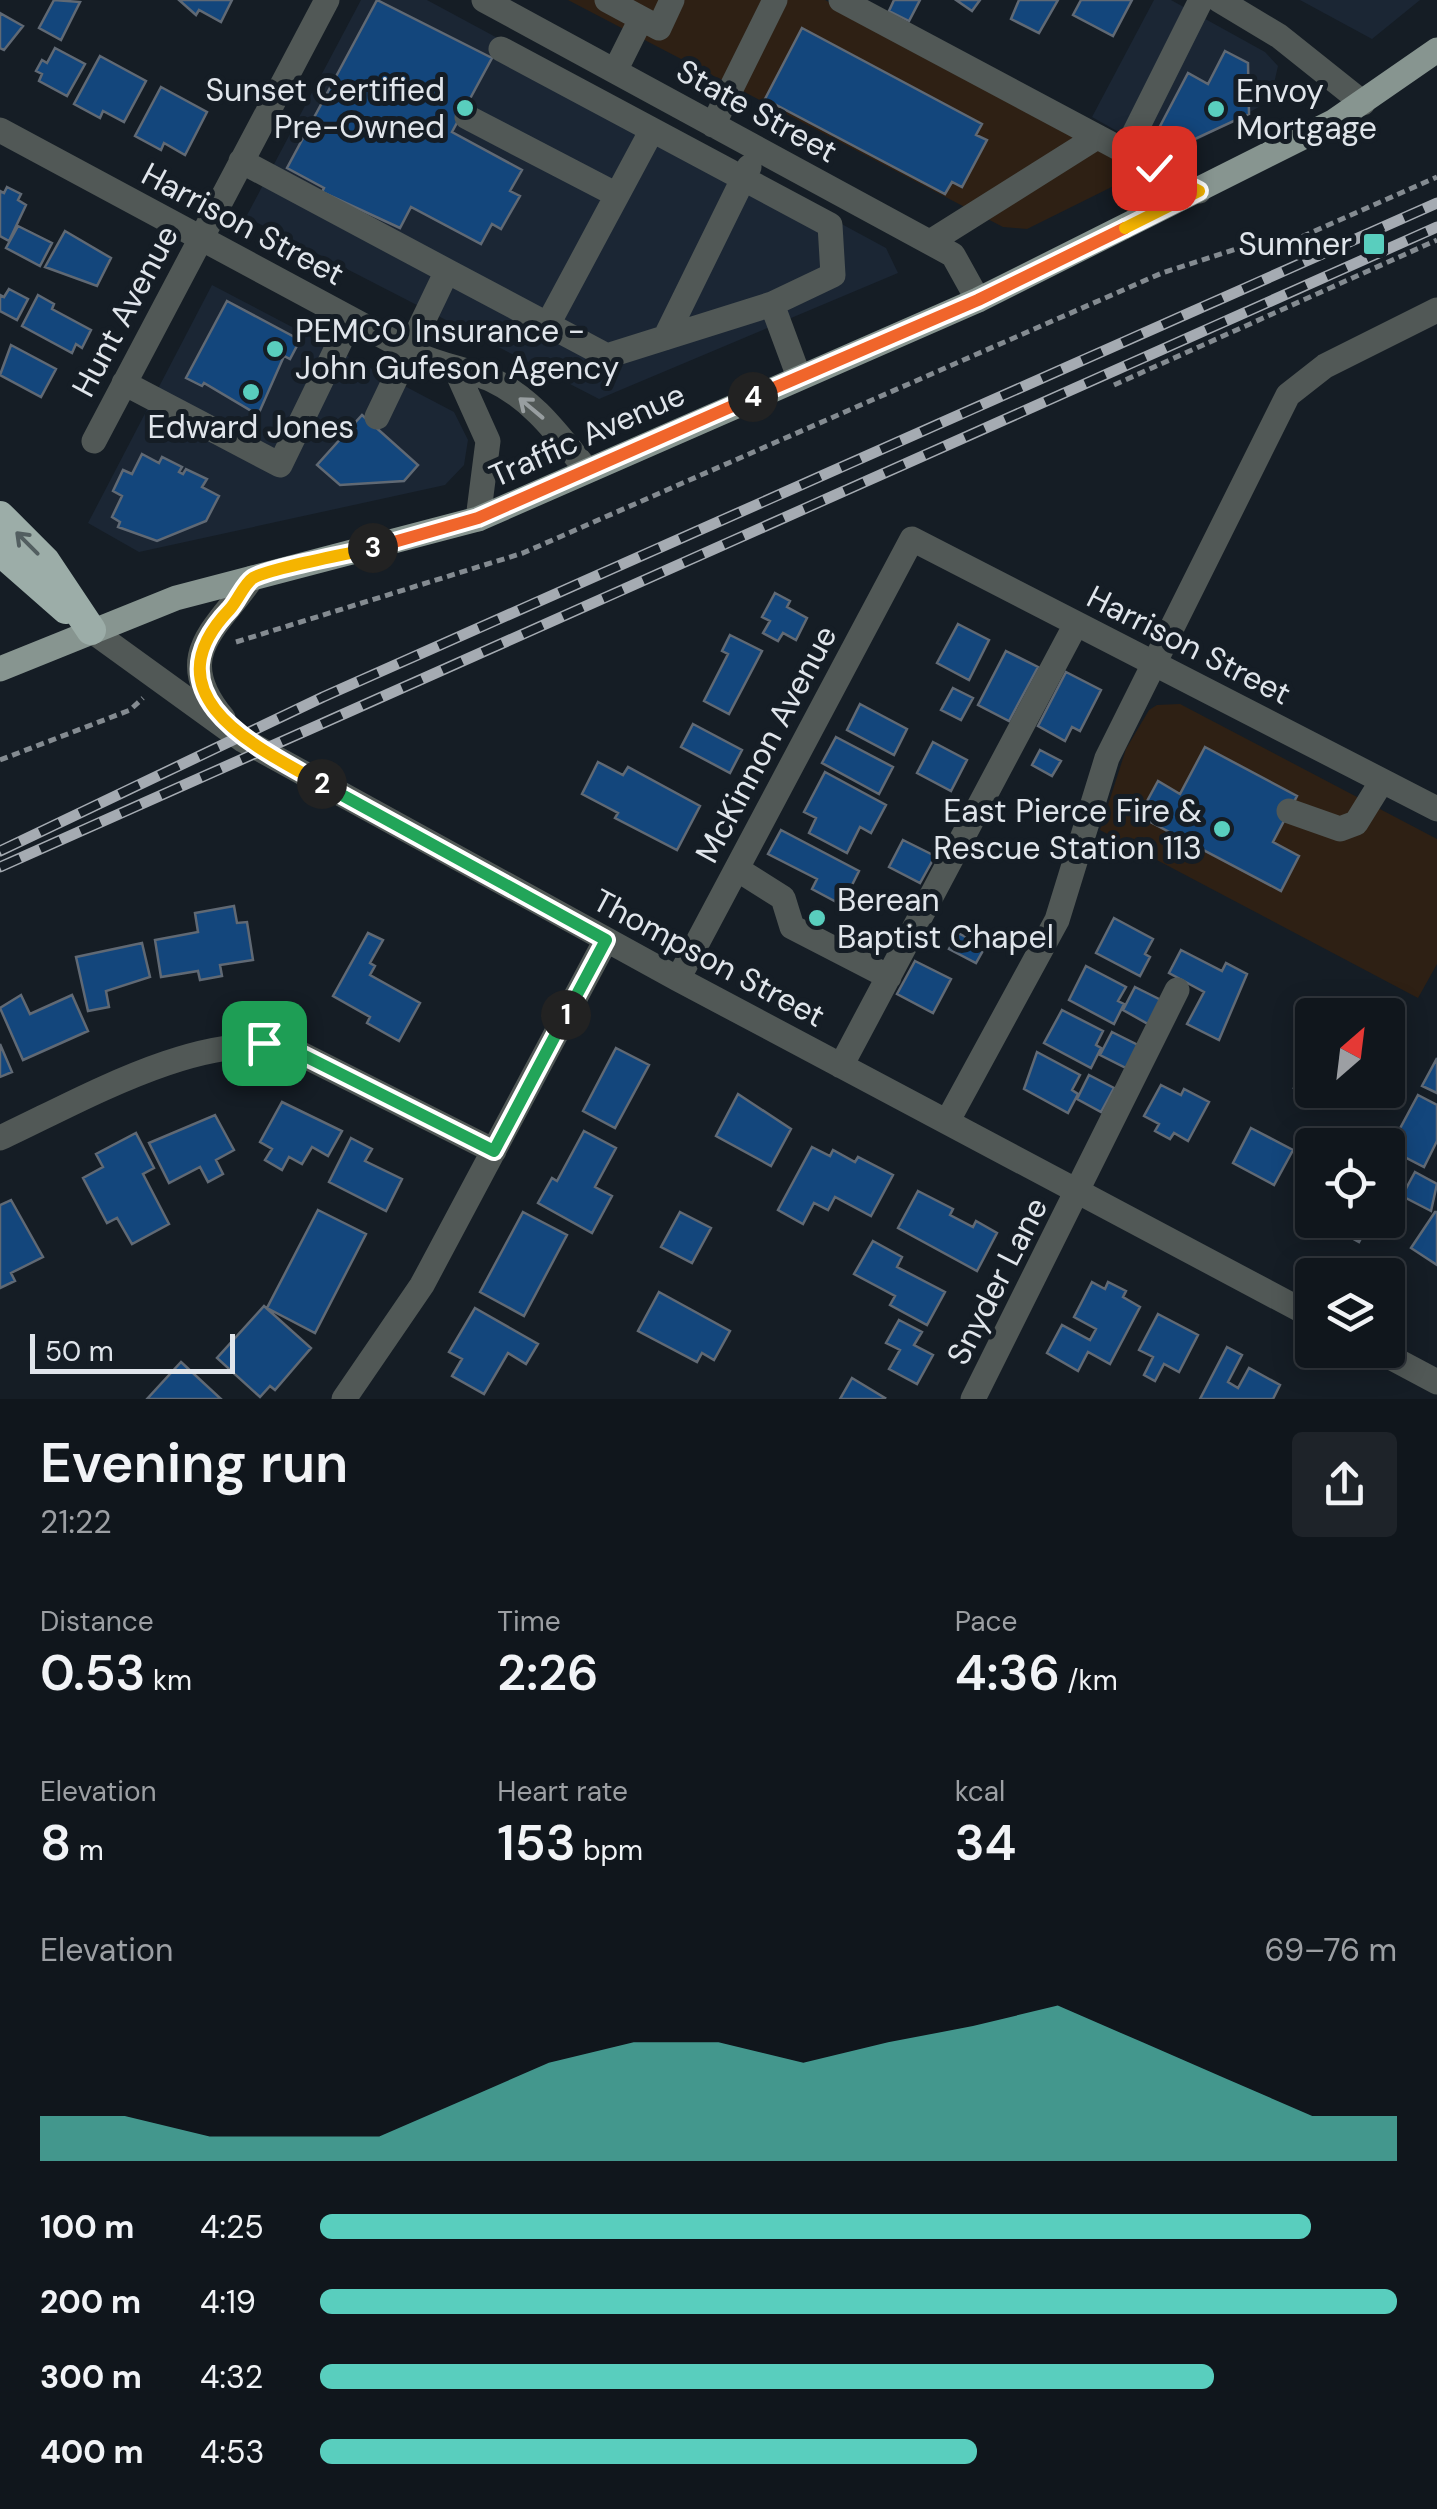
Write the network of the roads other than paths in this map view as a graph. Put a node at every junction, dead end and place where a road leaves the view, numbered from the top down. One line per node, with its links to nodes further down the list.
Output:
1 (327, 0): 22 (street, Hunt Avenue)
2 (484, 0): 12 (street, State Street)
3 (607, 0): 9 (street)
4 (672, 0): 9 (street)
5 (775, 0): 16 (street)
6 (840, 0): 19 (street)
7 (1201, 0): 21 (street)
8 (1219, 0): 14 (street)
9 (641, 19): 12 (street)
10 (500, 49): 13 (street)
11 (1437, 50): 14 (main road, Traffic Avenue)
12 (604, 65): 13 (street); 16 (street, State Street)
13 (576, 89): 18 (street)
14 (1363, 103): 24 (main road, Traffic Avenue)
15 (466, 117): 25 (street)
16 (714, 125): 20 (street, State Street)
17 (0, 130): 26 (street, Harrison Street)
18 (652, 130): 23 (street); 25 (street)
19 (1096, 137): 21 (street); 27 (street)
20 (758, 149): 23 (street); 27 (street, State Street)
21 (1125, 152): 24 (street)
22 (241, 161): 26 (street, Hunt Avenue); 28 (street)
23 (743, 179): 30 (street); 34 (street)
24 (1199, 191): 29 (main road, Traffic Avenue)
25 (617, 196): 33 (street)
26 (200, 238): 32 (street, Harrison Street); 38 (street, Hunt Avenue)
27 (930, 242): 29 (street, State Street)
28 (448, 271): 33 (street); 35 (street)
29 (978, 300): 37 (main road, Traffic Avenue)
30 (772, 304): 34 (street); 37 (street)
31 (1437, 310): 49 (street)
32 (351, 319): 35 (street, Harrison Street); 38 (street)
33 (548, 324): 34 (street)
34 (665, 338)
35 (408, 350): 36 (street, Harrison Street); 39 (street)
36 (457, 372): 41 (street, Harrison Street, one-way to 36); 43 (street)
37 (799, 377): 41 (main road, Traffic Avenue)
38 (124, 384): 40 (street, Hunt Avenue)
39 (377, 417)
40 (94, 441)
41 (587, 470): 43 (main road, Traffic Avenue)
42 (0, 516): 48 (highway, one-way to 42)
43 (478, 518): 46 (main road, Traffic Avenue)
44 (912, 540): 47 (street, Harrison Street); 55 (street, McKinnon Avenue)
45 (0, 551): 48 (highway)
46 (252, 578): 48 (main road, Traffic Avenue); 51 (street)
47 (1076, 624): 49 (street, Harrison Street); 57 (street)
48 (92, 630): 50 (main road, Traffic Avenue); 51 (street, Thompson Street)
49 (1156, 665): 52 (street, Harrison Street); 61 (street)
50 (0, 669)
51 (243, 740): 56 (street, Thompson Street)
52 (1382, 781): 53 (street, Harrison Street); 54 (street)
53 (1437, 809)
54 (1289, 811)
55 (736, 869): 57 (street); 58 (street, McKinnon Avenue)
56 (606, 940): 58 (street, Thompson Street); 63 (street)
57 (889, 977): 60 (street)
58 (678, 980): 60 (street, Thompson Street)
59 (1177, 990): 64 (street, Snyder Lane)
60 (842, 1066): 61 (street, Thompson Street)
61 (946, 1122): 64 (street, Thompson Street)
62 (0, 1138): 63 (street)
63 (494, 1151): 68 (street)
64 (1080, 1192): 65 (street, Thompson Street); 69 (street, Snyder Lane)
65 (1295, 1307)
66 (1405, 1365): 67 (street)
67 (1437, 1382)
68 (344, 1399)
69 (973, 1399)

